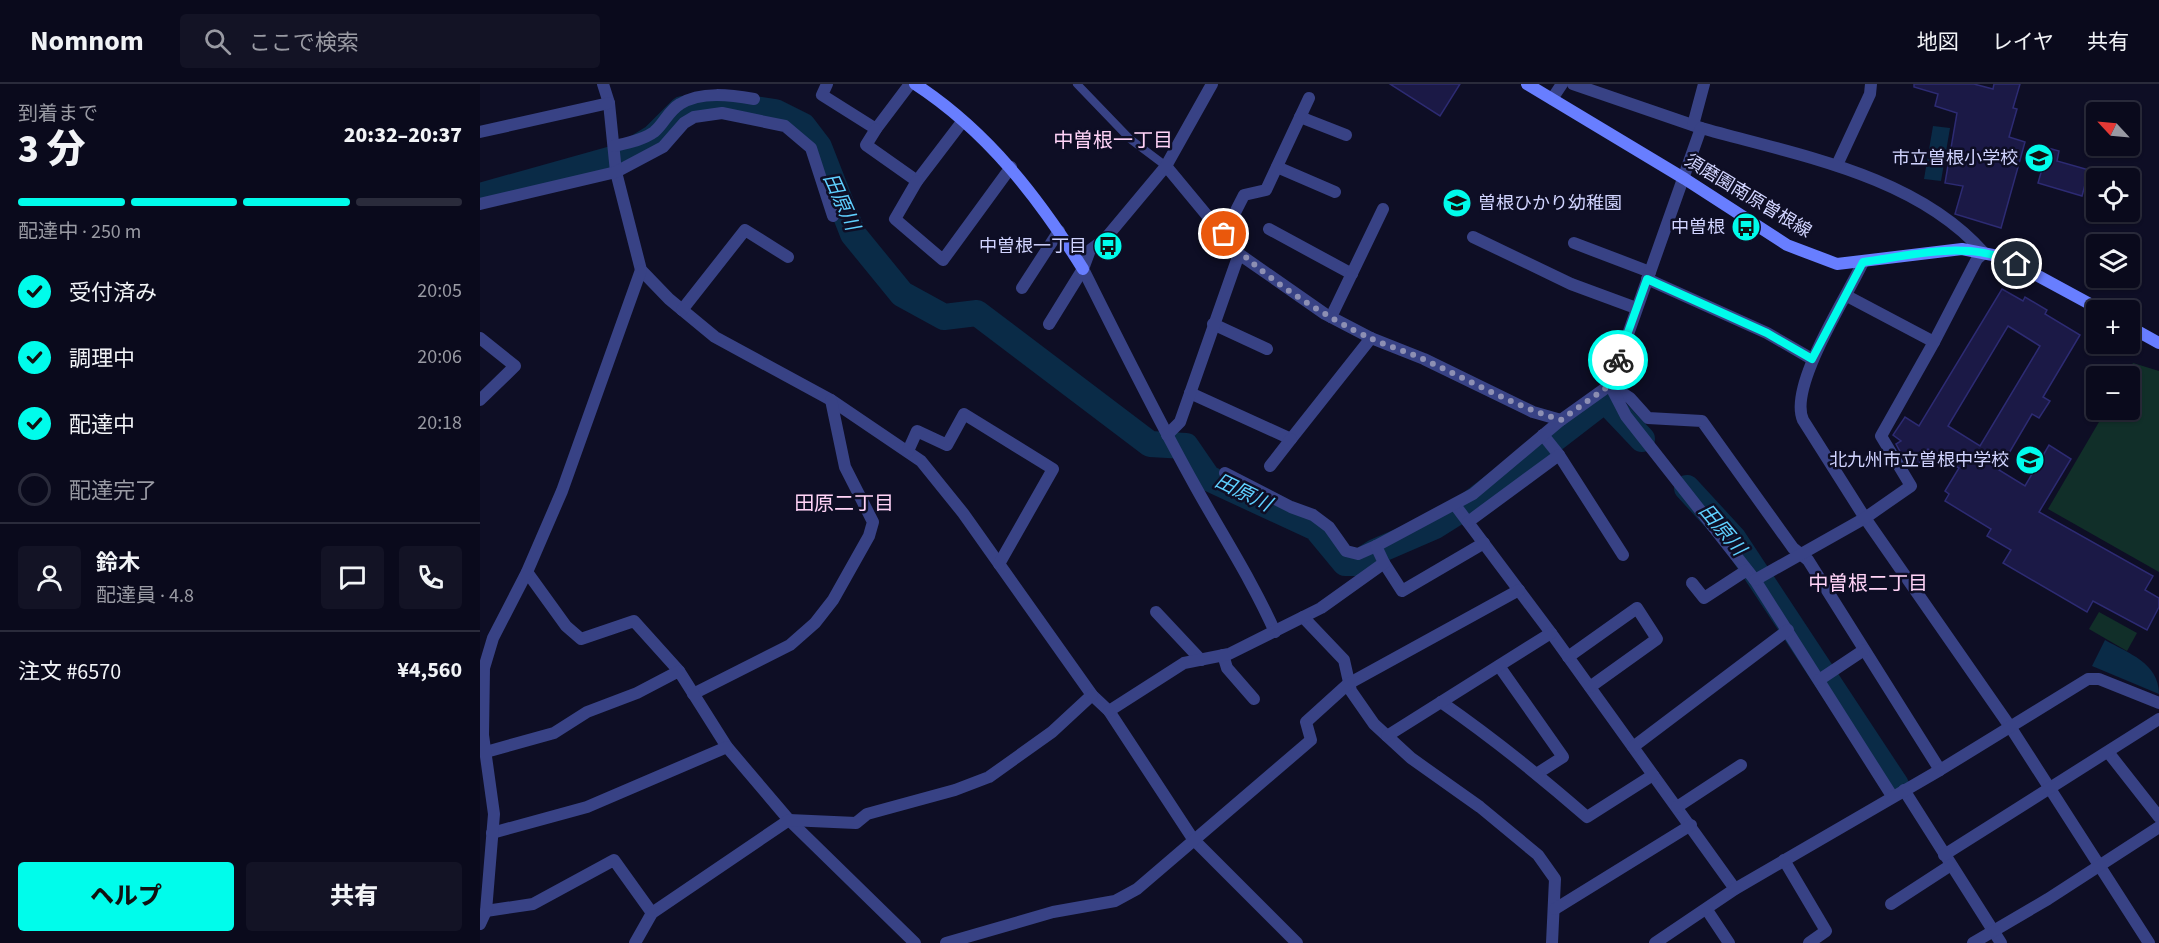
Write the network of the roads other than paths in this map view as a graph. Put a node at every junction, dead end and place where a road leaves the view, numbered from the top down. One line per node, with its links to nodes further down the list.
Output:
1 (603, 84): 16 (street)
2 (827, 84): 20 (street)
3 (910, 84): 20 (street)
4 (915, 84): 18 (main road)
5 (1077, 84): 25 (lane)
6 (1212, 84): 25 (street)
7 (1527, 84): 15 (main road, 須磨園南原曽根線)
8 (1562, 84): 15 (street)
9 (1573, 84): 19 (street)
10 (1704, 84): 19 (street)
11 (1858, 84): 12 (street)
12 (1870, 89): 24 (street)
13 (1309, 98): 17 (street)
14 (754, 99): 23 (street)
15 (1552, 99): 29 (main road, 須磨園南原曽根線)
16 (609, 103): 21 (street); 23 (street)
17 (1300, 117): 22 (street); 27 (street)
18 (962, 122): 26 (main road); 30 (street)
19 (1697, 127): 24 (street); 29 (street)
20 (876, 129): 30 (street)
21 (480, 132)
22 (1346, 135)
23 (614, 146): 28 (street)
24 (1837, 165): 40 (street)
25 (1166, 166): 37 (street); 44 (street)
26 (1011, 167): 30 (street); 36 (main road)
27 (1277, 167): 31 (street); 37 (street)
28 (616, 172): 32 (street); 34 (street); 45 (street)
29 (1685, 179): 43 (main road, 須磨園南原曽根線); 47 (street)
30 (917, 181)
31 (1335, 192)
32 (480, 204)
33 (1383, 209): 46 (street)
34 (833, 216)
35 (1269, 229): 46 (street)
36 (1059, 231): 44 (main road); 48 (street)
37 (1224, 234): 41 (street)
38 (1473, 237): 51 (street)
39 (1574, 243): 47 (street)
40 (1984, 253): 43 (main road, 須磨園南原曽根線); 50 (main road, 須磨園南原曽根線); 59 (street)
41 (1239, 254): 53 (street); 55 (street)
42 (788, 257): 52 (street)
43 (1863, 262): 49 (street)
44 (1083, 269): 54 (street); 68 (street)
45 (641, 270): 52 (street); 84 (street)
46 (1352, 274): 53 (street)
47 (1648, 276): 51 (street); 62 (street)
48 (1022, 288)
49 (1847, 296): 59 (street); 62 (street)
50 (2086, 302)
51 (1636, 308): 63 (street)
52 (682, 310): 66 (street)
53 (1331, 317): 58 (street)
54 (1049, 324)
55 (1213, 324): 61 (street); 64 (street)
56 (2140, 333): 60 (main road)
57 (480, 338): 65 (street)
58 (1371, 338): 67 (street); 70 (street)
59 (1934, 342): 76 (street)
60 (2159, 343)
61 (1266, 349)
62 (1812, 359): 76 (street)
63 (1610, 385): 67 (street); 81 (street); 85 (street)
64 (1190, 393): 68 (street); 70 (street)
65 (480, 400)
66 (831, 400): 71 (street); 102 (street)
67 (1561, 420): 69 (street)
68 (1167, 435): 91 (street)
69 (1543, 435): 72 (street); 75 (street)
70 (1291, 439): 73 (street)
71 (908, 451): 83 (street); 83 (street)
72 (1559, 455): 77 (street); 80 (street)
73 (1270, 466)
74 (1225, 473): 79 (street)
75 (1455, 505): 77 (street); 79 (street)
76 (1865, 518): 81 (street); 109 (street)
77 (1468, 522): 78 (street)
78 (1484, 543): 82 (street); 87 (street)
79 (1376, 546): 82 (street)
80 (1623, 555)
81 (1802, 555): 85 (street); 93 (street)
82 (1384, 563): 89 (street)
83 (999, 564): 103 (street)
84 (527, 572): 98 (street); 113 (street)
85 (1751, 575): 86 (street); 90 (street)
86 (1692, 583)
87 (1520, 590): 92 (street); 100 (street)
88 (1156, 612): 96 (street)
89 (1303, 617): 91 (street); 100 (street)
90 (1788, 630): 99 (street); 112 (street)
91 (1275, 632): 94 (street)
92 (1551, 633): 95 (street); 97 (street)
93 (1864, 650): 99 (street); 116 (street)
94 (1223, 655): 96 (street); 104 (street)
95 (1568, 657): 101 (street); 101 (street)
96 (1202, 660): 107 (street)
97 (1499, 666): 105 (street); 117 (street)
98 (679, 671): 102 (street); 113 (street)
99 (1819, 680): 121 (street)
100 (1348, 684): 110 (street); 128 (street)
101 (1590, 687): 112 (street)
102 (693, 694): 111 (street)
103 (1092, 695): 107 (street); 124 (street)
104 (1254, 699)
105 (1441, 702): 110 (street); 117 (street)
106 (2159, 704): 109 (street)
107 (1109, 711): 128 (street)
108 (2159, 719): 114 (street)
109 (2011, 728): 116 (street); 120 (street)
110 (1387, 736): 134 (street)
111 (727, 747): 124 (street); 127 (street)
112 (1633, 747): 118 (street)
113 (486, 752): 127 (street)
114 (2108, 752): 120 (street); 123 (street)
115 (1741, 765): 122 (street)
116 (1940, 770): 119 (street)
117 (1538, 773): 118 (street)
118 (1653, 775): 122 (street)
119 (1904, 789): 121 (street); 130 (street)
120 (2050, 789): 130 (street); 131 (street)
121 (1892, 796): 129 (street)
122 (1677, 807): 125 (street)
123 (2159, 817)
124 (789, 820): 137 (street); 142 (street)
125 (1691, 825): 132 (street); 134 (street)
126 (2159, 827): 131 (street)
127 (492, 833): 136 (street)
128 (1193, 839): 143 (street); 144 (street)
129 (1784, 860): 132 (street); 148 (street)
130 (1948, 860): 133 (street); 139 (street)
131 (2099, 866): 139 (street); 151 (street)
132 (1735, 889): 135 (street)
133 (1891, 904)
134 (1555, 909): 145 (street)
135 (1707, 910): 146 (street); 147 (street)
136 (486, 911): 137 (street); 138 (street)
137 (652, 913): 141 (street)
138 (480, 924)
139 (1993, 930): 149 (street); 150 (street)
140 (2159, 935): 151 (street)
141 (635, 943)
142 (915, 943)
143 (946, 943)
144 (1297, 943)
145 (1552, 943)
146 (1654, 943)
147 (1729, 943)
148 (1809, 943)
149 (1973, 943)
150 (2001, 943)
151 (2149, 943)

